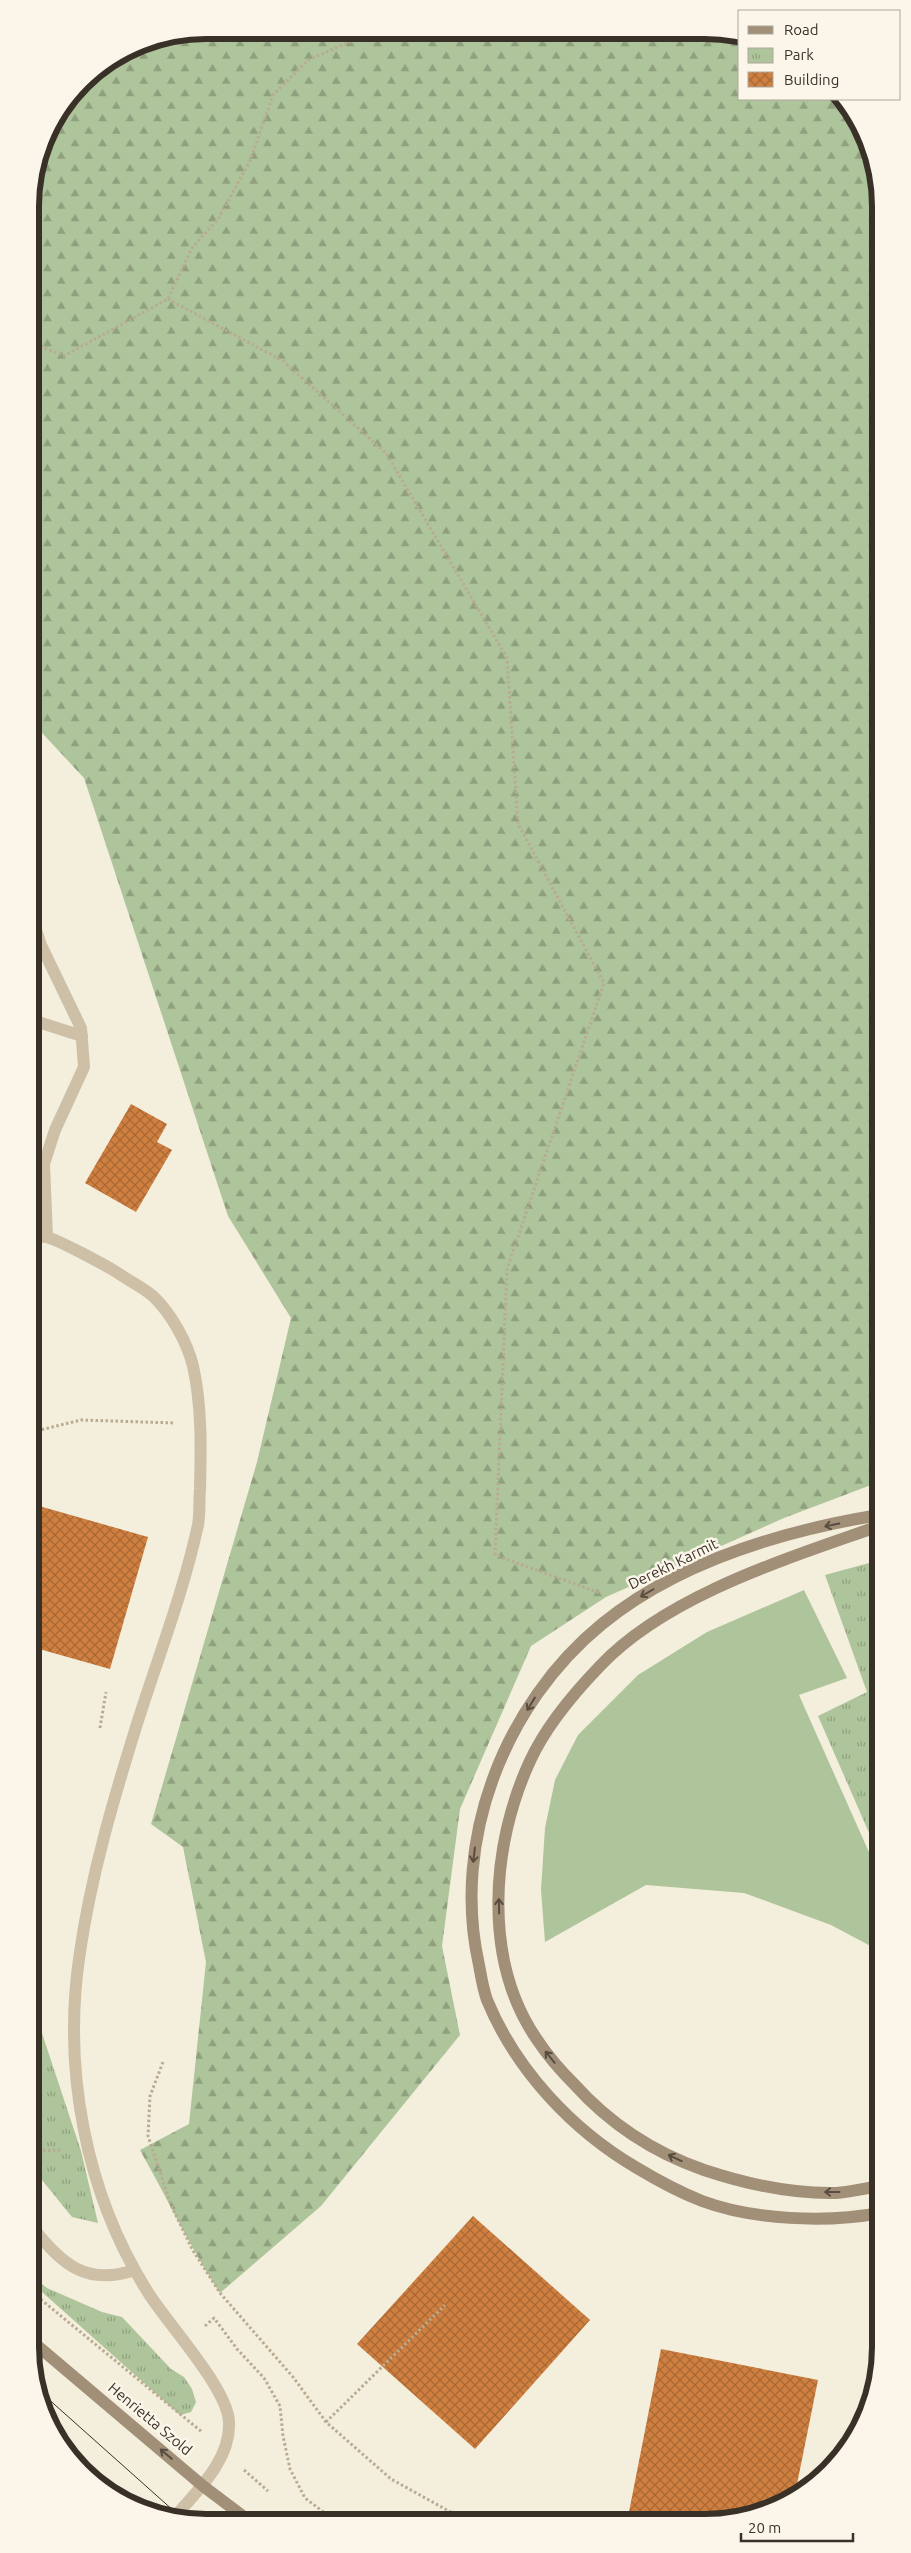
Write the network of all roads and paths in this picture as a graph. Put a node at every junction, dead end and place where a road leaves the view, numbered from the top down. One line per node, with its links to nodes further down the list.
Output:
1 (357, 39): 2 (path)
2 (168, 299): 3 (path); 13 (path)
3 (39, 345)
4 (39, 938): 6 (street)
5 (39, 1022): 6 (street)
6 (82, 1036): 8 (street)
7 (39, 1238): 8 (street)
8 (47, 1238): 9 (street)
9 (199, 1423): 10 (path); 22 (street)
10 (39, 1430)
11 (872, 1517): 13 (street, Derekh Karmit, one-way to 13)
12 (872, 1529): 19 (street, one-way to 12)
13 (629, 1604): 20 (street, Derekh Karmit, one-way to 20)
14 (106, 1692): 15 (path)
15 (100, 1728)
16 (163, 2062): 27 (path)
17 (72, 2150): 18 (path)
18 (39, 2151)
19 (872, 2187)
20 (872, 2214)
21 (39, 2236): 22 (street)
22 (135, 2270): 28 (street)
23 (39, 2298): 28 (path)
24 (445, 2305): 27 (path)
25 (204, 2327): 33 (path)
26 (39, 2347): 29 (street, Henrietta Szold, one-way to 26)
27 (326, 2422): 34 (path)
28 (223, 2450): 29 (street); 30 (path)
29 (203, 2486): 31 (street); 32 (street, Henrietta Szold)
30 (268, 2491)
31 (179, 2512)
32 (240, 2514)
33 (326, 2514)
34 (454, 2514)

